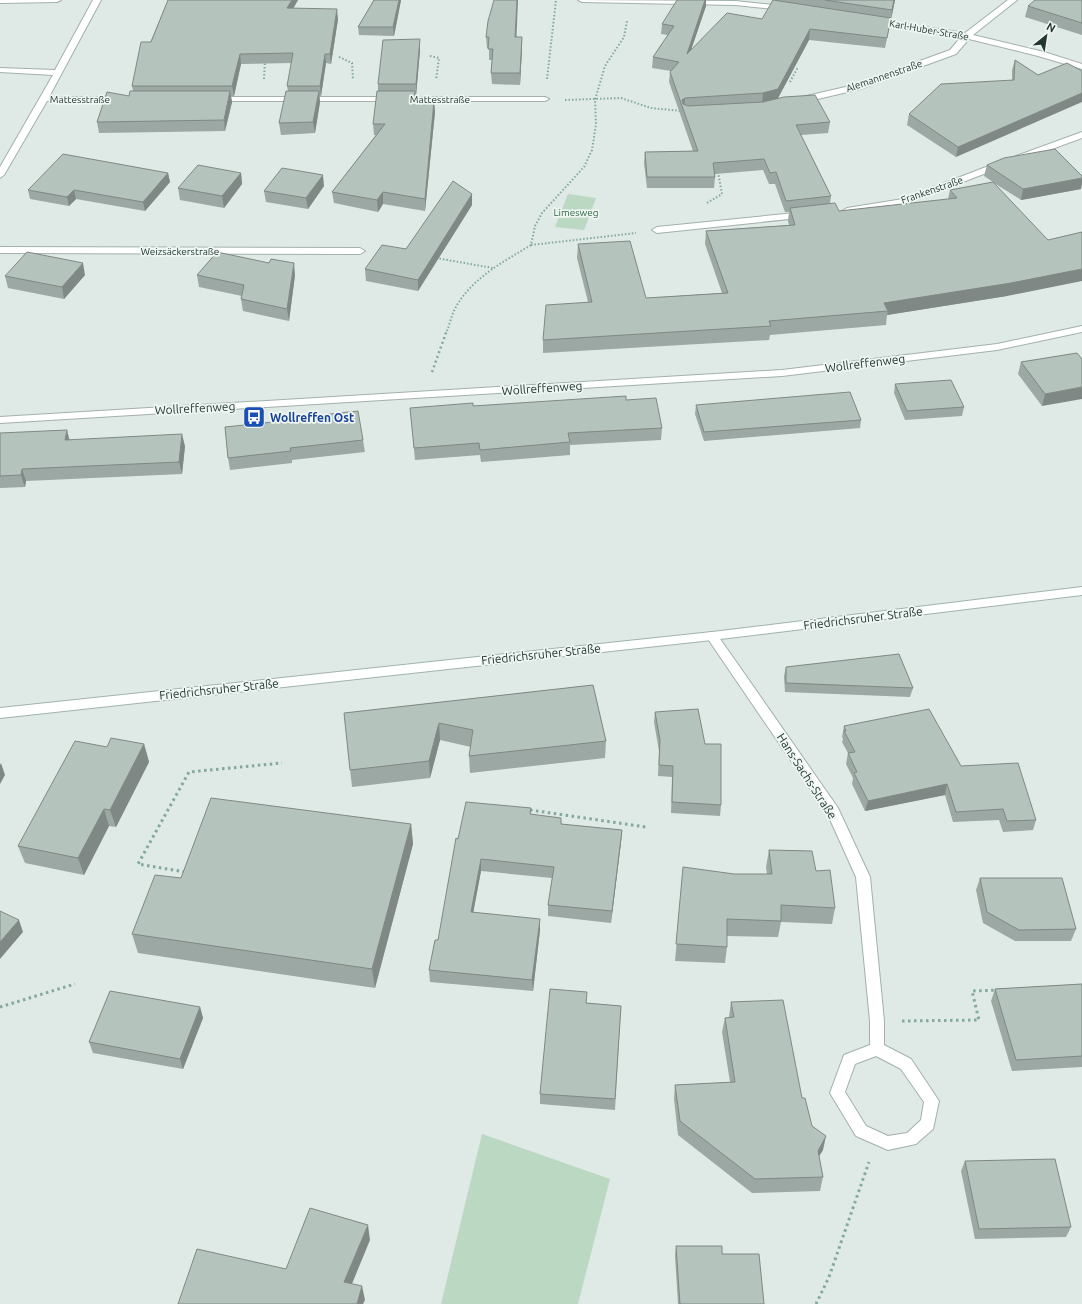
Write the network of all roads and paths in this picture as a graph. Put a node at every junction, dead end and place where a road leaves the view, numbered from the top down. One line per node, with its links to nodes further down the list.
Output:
1 (57, 0): 6 (street)
2 (97, 0): 17 (street)
3 (556, 0): 24 (path)
4 (582, 0): 7 (street)
5 (1013, 0): 11 (street, Alemannenstraße)
6 (0, 1)
7 (736, 2): 8 (street)
8 (796, 10)
9 (628, 16): 25 (path)
10 (866, 20): 11 (street, Karl-Huber-Straße)
11 (967, 36): 15 (street, Karl-Huber-Straße); 26 (street, Alemannenstraße)
12 (430, 56): 23 (path)
13 (339, 57): 22 (path)
14 (260, 58): 21 (path)
15 (1082, 67)
16 (0, 70): 17 (street)
17 (58, 74): 18 (street)
18 (44, 99): 19 (street, Mattesstraße); 30 (street)
19 (128, 99)
20 (210, 99): 21 (street, Mattesstraße)
21 (262, 99): 22 (street, Mattesstraße)
22 (343, 99): 23 (street, Mattesstraße)
23 (429, 99): 24 (street, Mattesstraße)
24 (545, 99): 25 (path)
25 (595, 100): 27 (path); 35 (path)
26 (792, 102)
27 (687, 112)
28 (1082, 135): 31 (street, Frankenstraße)
29 (718, 172): 33 (path)
30 (0, 176)
31 (837, 212)
32 (814, 214): 33 (street)
33 (695, 227): 34 (street)
34 (657, 230): 35 (path)
35 (531, 245): 39 (path)
36 (0, 250): 37 (street, Weizsäckerstraße)
37 (360, 251)
38 (434, 257): 39 (path)
39 (493, 268): 41 (path)
40 (1082, 329): 41 (street, Wollreffenweg)
41 (423, 395): 42 (street, Wollreffenweg)
42 (0, 420)
43 (1082, 591): 44 (street, Friedrichsruher Straße)
44 (712, 636): 45 (street, Friedrichsruher Straße); 53 (street, Hans-Sachs-Straße)
45 (0, 713)
46 (282, 763): 49 (path)
47 (522, 809): 48 (path)
48 (646, 827)
49 (190, 873)
50 (75, 984): 52 (path)
51 (1004, 989): 53 (path)
52 (0, 1007)
53 (877, 1021): 54 (street, Hans-Sachs-Straße)
54 (877, 1049): 55 (street); 55 (street)
55 (878, 1138): 56 (path)
56 (816, 1304)

